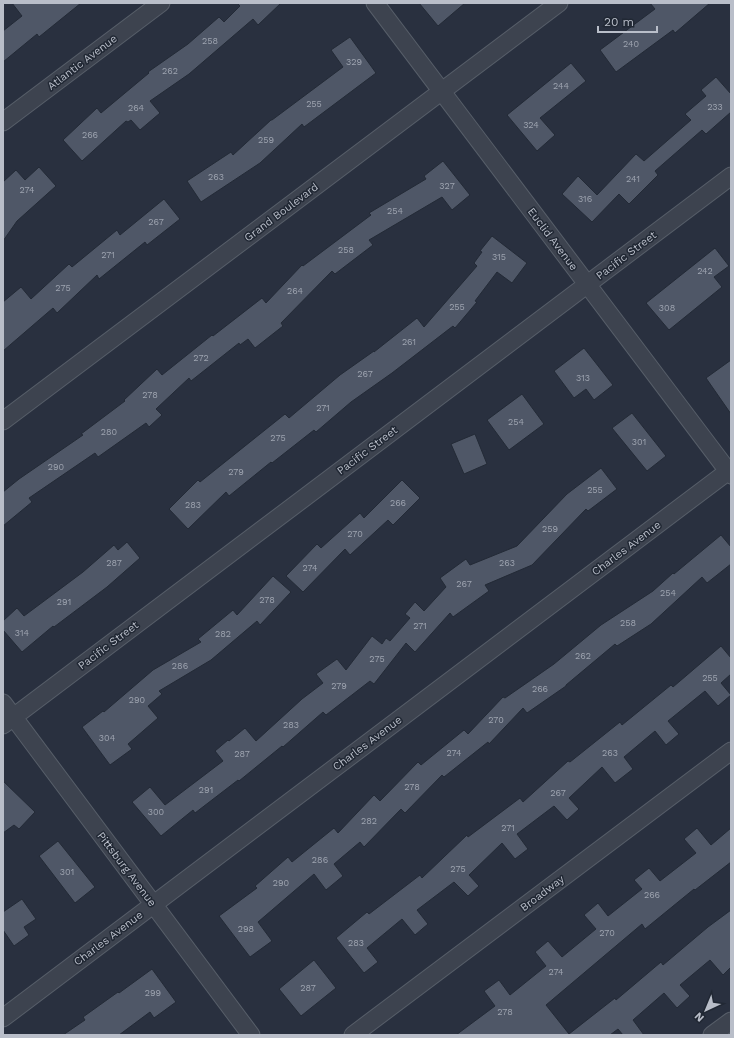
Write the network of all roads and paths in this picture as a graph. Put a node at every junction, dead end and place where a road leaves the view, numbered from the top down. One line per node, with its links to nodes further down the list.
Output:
1 (161, 3): 5 (street, Atlantic Avenue)
2 (375, 3): 4 (street, Euclid Avenue)
3 (559, 3): 4 (street, Grand Boulevard)
4 (442, 91): 7 (street, Euclid Avenue); 8 (street, Grand Boulevard)
5 (3, 122)
6 (731, 176): 7 (street, Pacific Street)
7 (587, 285): 9 (street, Euclid Avenue); 11 (street, Pacific Street)
8 (3, 421)
9 (730, 472): 13 (street, Charles Avenue)
10 (3, 703): 11 (street, Pittsburg Avenue)
11 (8, 721): 13 (street, Pittsburg Avenue)
12 (731, 751): 17 (street, Broadway)
13 (153, 904): 14 (street, Charles Avenue); 16 (street, Pittsburg Avenue)
14 (3, 1018)
15 (731, 1021): 18 (street)
16 (251, 1035)
17 (353, 1035)
18 (712, 1035)

